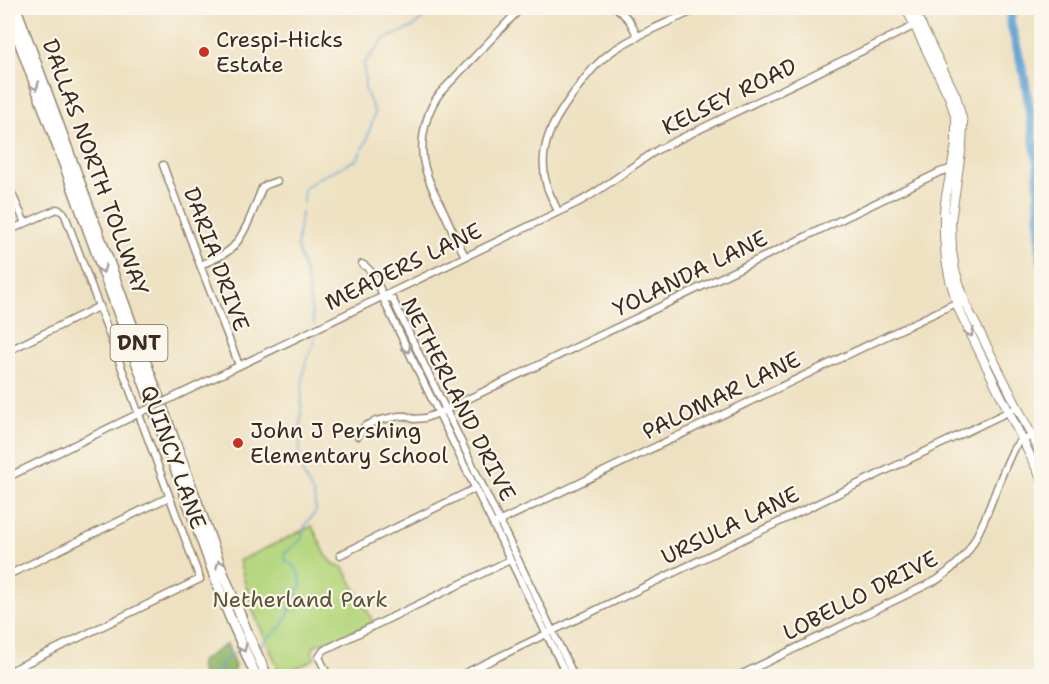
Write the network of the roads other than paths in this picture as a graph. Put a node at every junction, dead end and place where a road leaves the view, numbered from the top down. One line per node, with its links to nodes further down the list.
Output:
1 (16, 8): 48 (highway, DALLAS NORTH TOLLWAY / DNT, one-way to 1)
2 (521, 8): 17 (street)
3 (617, 8): 9 (street)
4 (700, 8): 9 (street)
5 (906, 8): 8 (main road)
6 (914, 8): 8 (main road)
7 (8, 11): 47 (highway, DALLAS NORTH TOLLWAY / DNT, one-way to 47)
8 (918, 24): 11 (main road); 14 (street, KELSEY ROAD)
9 (638, 37): 14 (street)
10 (163, 165): 19 (street, DARIA DRIVE)
11 (955, 170): 21 (main road); 26 (street, YOLANDA LANE)
12 (277, 181): 19 (street)
13 (8, 185): 15 (street)
14 (558, 212): 17 (street, MEADERS LANE)
15 (25, 223): 16 (street); 22 (street, QUINCY LANE)
16 (8, 231)
17 (465, 256): 20 (street, MEADERS LANE)
18 (362, 264): 20 (street)
19 (200, 265): 24 (street, DARIA DRIVE)
20 (383, 296): 24 (street, MEADERS LANE); 26 (street, NETHERLAND DRIVE); 28 (street, NETHERLAND DRIVE, one-way to 28)
21 (960, 301): 25 (main road); 27 (main road, one-way to 27); 38 (street, PALOMAR LANE)
22 (100, 306): 23 (street); 29 (street, QUINCY LANE)
23 (8, 351)
24 (239, 365): 29 (street, MEADERS LANE, bridge)
25 (1018, 407): 27 (street, URSULA LANE); 31 (main road)
26 (446, 410): 28 (street, YOLANDA LANE); 38 (street, NETHERLAND DRIVE)
27 (1008, 411): 32 (main road); 43 (street, URSULA LANE)
28 (439, 413): 30 (street, YOLANDA LANE); 36 (street, NETHERLAND DRIVE)
29 (138, 414): 34 (street, MEADERS LANE); 37 (street, QUINCY LANE)
30 (358, 436)
31 (1032, 436): 32 (street, LOBELLO DRIVE); 33 (main road)
32 (1022, 441): 35 (main road); 53 (street, LOBELLO DRIVE)
33 (1041, 456)
34 (8, 477)
35 (1041, 480)
36 (476, 488): 38 (street, NETHERLAND DRIVE); 39 (street)
37 (169, 497): 41 (street); 44 (street, QUINCY LANE)
38 (497, 523): 40 (street, NETHERLAND DRIVE); 42 (street, NETHERLAND DRIVE)
39 (340, 555)
40 (510, 560): 42 (street, NETHERLAND DRIVE); 49 (street)
41 (8, 575)
42 (523, 577): 43 (street, NETHERLAND DRIVE)
43 (549, 632): 50 (street, URSULA LANE); 51 (street, NETHERLAND DRIVE); 52 (street, NETHERLAND DRIVE)
44 (8, 672)
45 (190, 673): 46 (street)
46 (183, 676)
47 (256, 676)
48 (267, 676)
49 (328, 676)
50 (459, 676)
51 (567, 676)
52 (574, 676)
53 (738, 676)

